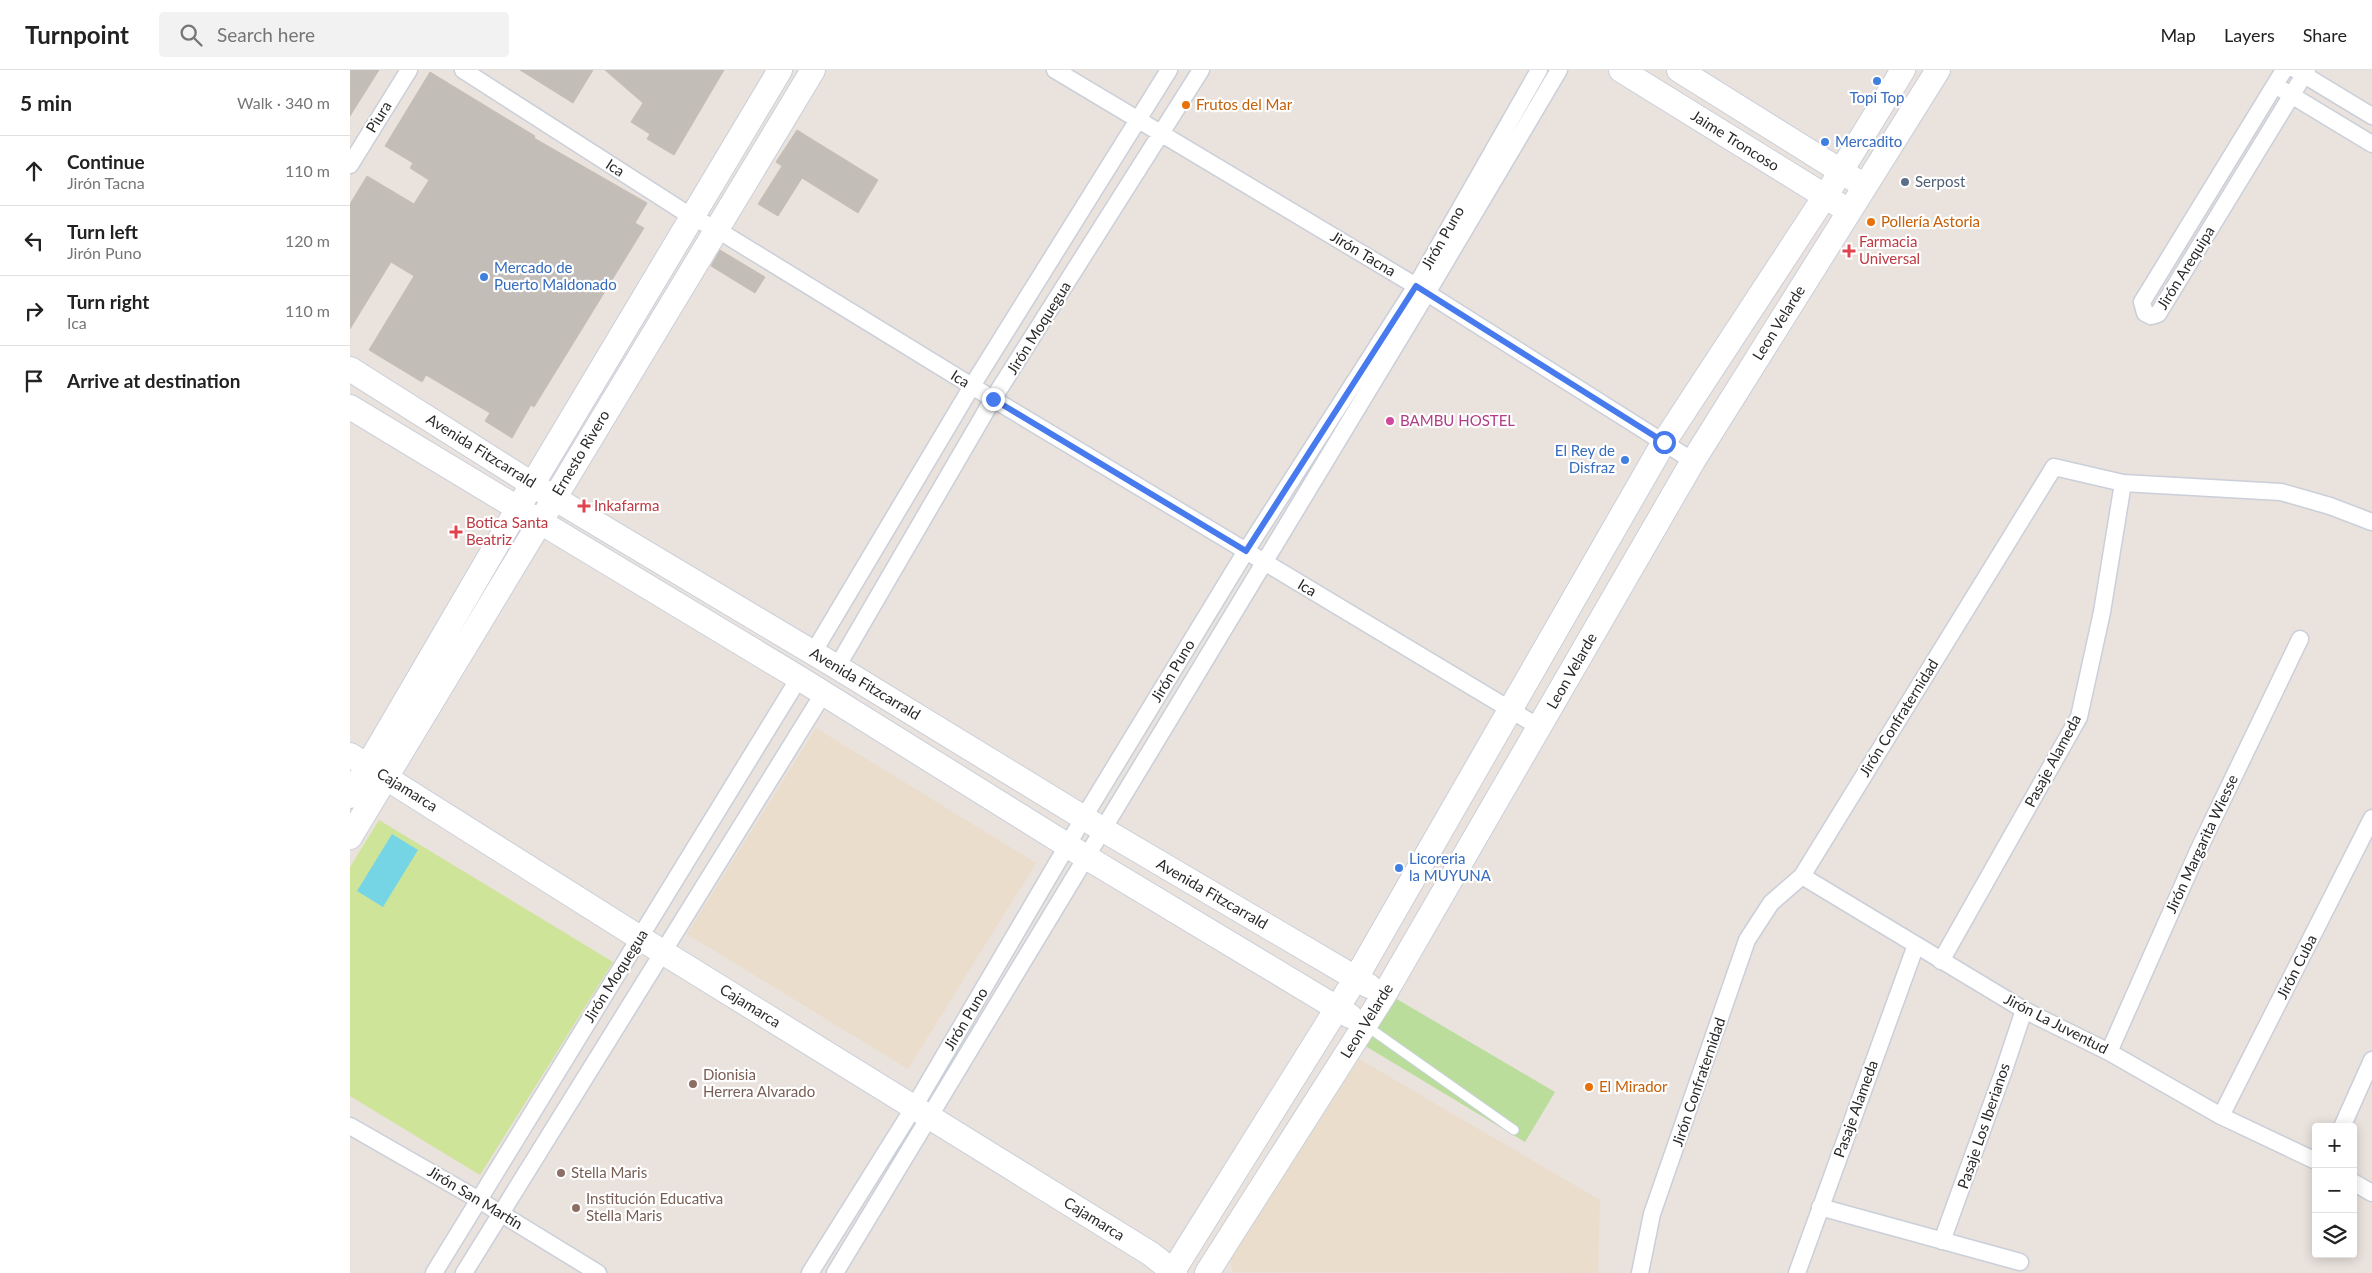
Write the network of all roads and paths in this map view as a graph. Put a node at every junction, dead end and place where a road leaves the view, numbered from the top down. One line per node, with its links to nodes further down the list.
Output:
1 (409, 70): 22 (street, Piura)
2 (463, 70): 27 (street, Ica)
3 (780, 70): 27 (street, Ernesto Rivero)
4 (813, 70): 28 (street, Ernesto Rivero)
5 (1055, 70): 19 (street, Jirón Tacna)
6 (1169, 70): 19 (street, Jirón Moquegua)
7 (1201, 70): 20 (street, Jirón Moquegua)
8 (1539, 70): 29 (street, Jirón Puno)
9 (1559, 70): 29 (street, Jirón Puno)
10 (1621, 70): 25 (street, Jaime Troncoso)
11 (1679, 70): 23 (street, Jaime Troncoso)
12 (1903, 70): 23 (street, Leon Velarde)
13 (1938, 70): 24 (street, Leon Velarde)
14 (2284, 70): 16 (street, Jirón Arequipa)
15 (2302, 72): 17 (street, Jirón Arequipa); 18 (street)
16 (2273, 77): 17 (street); 17 (street, Jirón Arequipa)
17 (2292, 96): 21 (street)
18 (2372, 116)
19 (1139, 119): 20 (street, Jirón Tacna); 31 (street, Jirón Moquegua)
20 (1163, 133): 29 (street, Jirón Tacna); 32 (street, Jirón Moquegua)
21 (2372, 144)
22 (350, 165)
23 (1840, 172): 24 (street, Jaime Troncoso); 25 (street, Leon Velarde)
24 (1865, 186): 26 (street, Leon Velarde)
25 (1825, 197): 26 (street, Jaime Troncoso); 34 (street, Leon Velarde)
26 (1849, 211): 35 (street, Leon Velarde)
27 (692, 217): 28 (street, Ica); 36 (street, Ernesto Rivero)
28 (716, 229): 31 (street, Ica); 38 (street, Ernesto Rivero)
29 (1422, 290): 34 (street, Jirón Tacna); 42 (street, Jirón Puno); 43 (street, Jirón Puno)
30 (350, 369): 36 (street, Avenida Fitzcarrald)
31 (972, 386): 32 (street, Ica); 47 (street, Jirón Moquegua)
32 (993, 399): 42 (street, Ica); 48 (street, Jirón Moquegua)
33 (350, 408): 39 (street, Avenida Fitzcarrald)
34 (1664, 442): 35 (street, Jirón Tacna); 51 (street, Leon Velarde)
35 (1693, 461): 52 (street, Leon Velarde)
36 (533, 483): 38 (street, Avenida Fitzcarrald); 39 (street, Ernesto Rivero)
37 (2123, 483): 40 (street, Jirón Confraternidad); 59 (street, Jirón Confraternidad); 63 (street, Pasaje Alameda)
38 (554, 498): 41 (street, Ernesto Rivero); 47 (street, Avenida Fitzcarrald)
39 (516, 510): 41 (street, Avenida Fitzcarrald); 44 (street, Ernesto Rivero)
40 (2372, 522)
41 (539, 523): 45 (street, Ernesto Rivero); 49 (street, Avenida Fitzcarrald)
42 (1246, 551): 43 (street, Ica); 56 (street, Jirón Puno)
43 (1264, 562): 51 (street, Ica); 56 (street, Jirón Puno)
44 (451, 624): 45 (street); 53 (street, Ernesto Rivero)
45 (472, 636): 53 (street, Ernesto Rivero)
46 (2300, 639): 69 (street, Jirón Margarita Wiesse)
47 (813, 653): 48 (street, Avenida Fitzcarrald)
48 (837, 667): 56 (street, Avenida Fitzcarrald)
49 (799, 678): 50 (street, Avenida Fitzcarrald); 60 (street, Jirón Moquegua)
50 (823, 694): 58 (street, Avenida Fitzcarrald); 62 (street, Jirón Moquegua)
51 (1509, 710): 52 (street, Ica); 64 (street, Leon Velarde)
52 (1539, 728): 65 (street, Leon Velarde)
53 (369, 766): 54 (street, Ernesto Rivero); 57 (street, Ernesto Rivero); 60 (street, Cajamarca)
54 (350, 796)
55 (2372, 818): 72 (street, Jirón Cuba)
56 (1093, 823): 58 (street, Jirón Puno); 64 (street, Avenida Fitzcarrald)
57 (350, 837)
58 (1078, 851): 66 (street, Avenida Fitzcarrald); 71 (street, Jirón Puno)
59 (1802, 876): 61 (street, Jirón La Juventud); 91 (street, Jirón Confraternidad)
60 (640, 938): 62 (street, Cajamarca); 79 (street, Jirón Moquegua)
61 (1916, 945): 63 (street, Jirón La Juventud); 80 (street, Pasaje Alameda)
62 (664, 952): 71 (street, Cajamarca); 81 (street, Jirón Moquegua)
63 (1941, 961): 67 (street, Jirón La Juventud)
64 (1356, 978): 65 (street, Avenida Fitzcarrald); 66 (street, Leon Velarde)
65 (1384, 995): 68 (street, Leon Velarde)
66 (1338, 1008): 68 (street, Avenida Fitzcarrald); 84 (street, Leon Velarde)
67 (2024, 1010): 69 (street, Jirón La Juventud); 82 (street, Pasaje Los Iberianos)
68 (1365, 1025): 75 (lane); 85 (street, Leon Velarde)
69 (2109, 1052): 72 (street, Jirón La Juventud)
70 (2372, 1060): 73 (street)
71 (922, 1112): 84 (street, Cajamarca); 89 (street, Jirón Puno); 90 (street, Jirón Puno)
72 (2221, 1116): 76 (street, Jirón La Juventud)
73 (2344, 1123)
74 (350, 1126): 79 (street, Jirón San Martín)
75 (1514, 1130)
76 (2312, 1159)
77 (2357, 1184): 78 (street)
78 (2372, 1193)
79 (479, 1200): 81 (street, Jirón San Martín); 86 (street, Jirón Moquegua)
80 (1820, 1207): 82 (street); 92 (street, Pasaje Alameda)
81 (501, 1213): 87 (street, Jirón Moquegua); 88 (street, Jirón San Martín)
82 (1942, 1241): 83 (street)
83 (2020, 1262)
84 (1176, 1269): 85 (street)
85 (1210, 1272)
86 (434, 1273)
87 (464, 1273)
88 (598, 1273)
89 (810, 1273)
90 (836, 1273)
91 (1640, 1273)
92 (1797, 1273)

